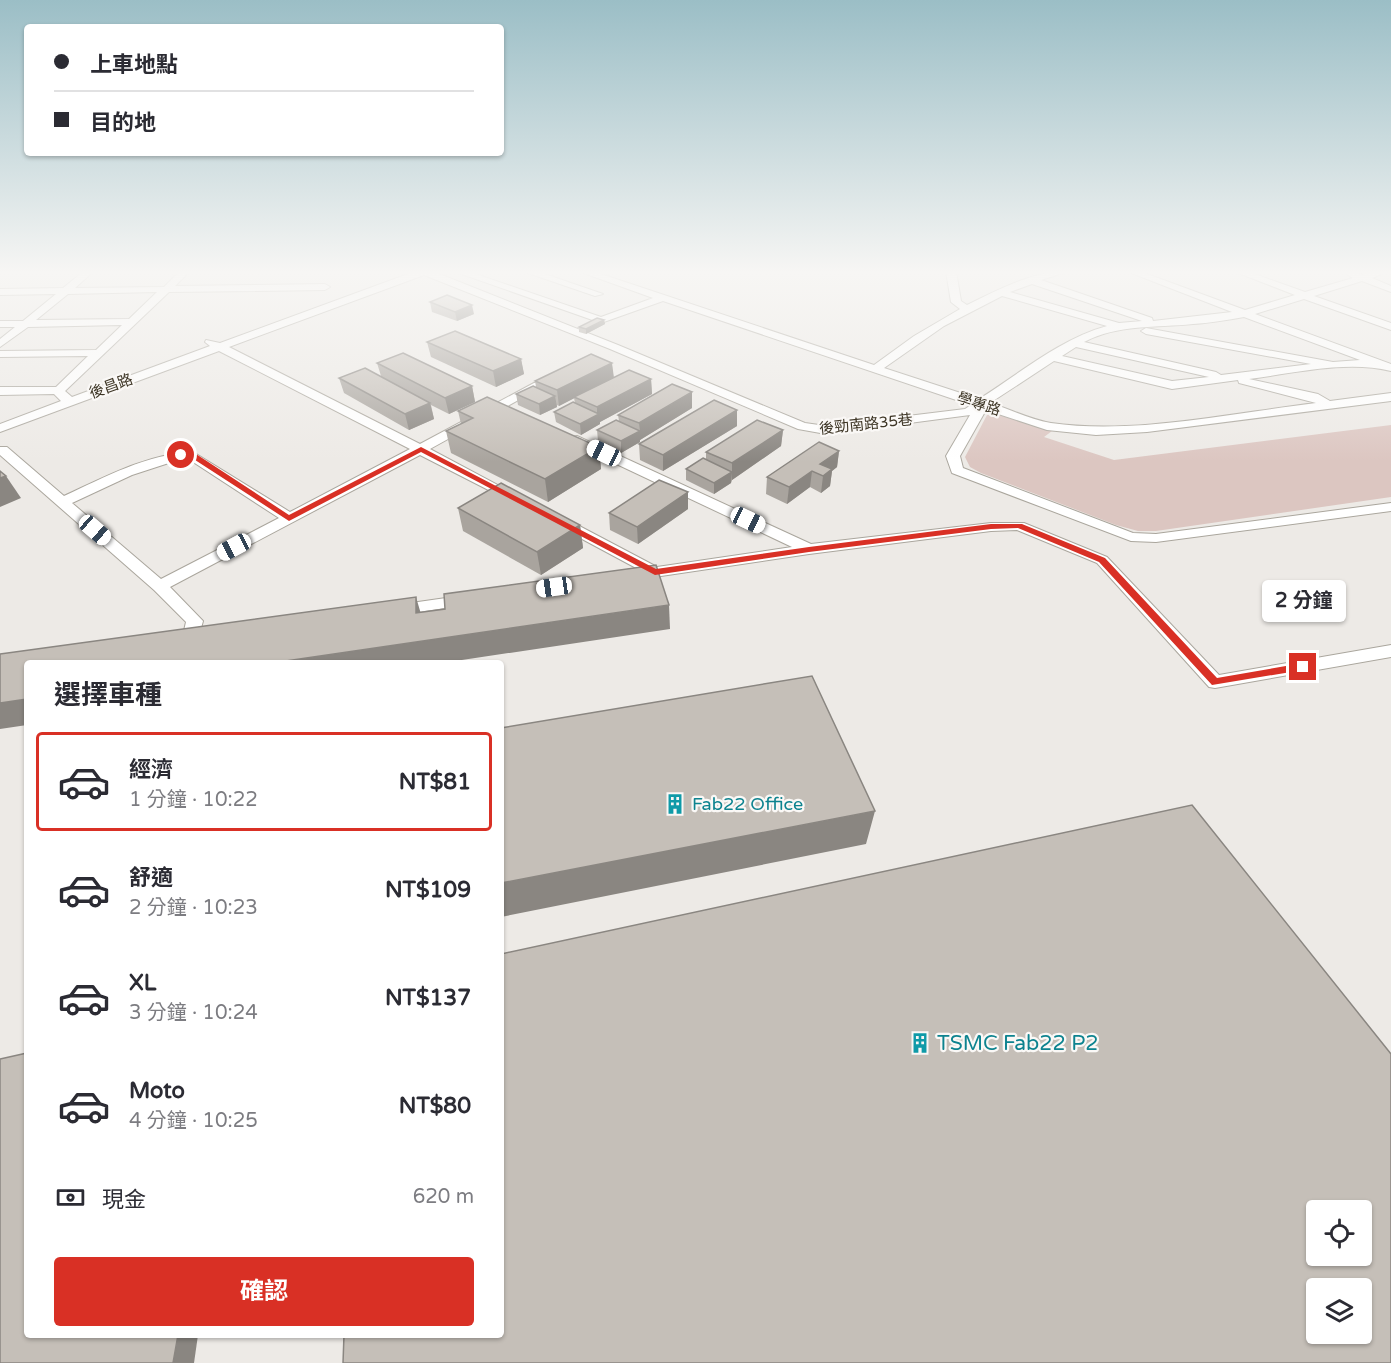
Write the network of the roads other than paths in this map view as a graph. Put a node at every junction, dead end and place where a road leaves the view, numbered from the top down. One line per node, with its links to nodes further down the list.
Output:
1 (12, 335): 13 (street)
2 (118, 335): 15 (street)
3 (239, 335): 14 (street, 後昌路)
4 (242, 335): 14 (street, 後昌路)
5 (581, 335): 28 (street, 後勁南路35巷)
6 (777, 335): 20 (street, 學專路)
7 (785, 335): 20 (street, 學專路)
8 (926, 335): 20 (street)
9 (1090, 335): 12 (street, 後勁南路35巷)
10 (1165, 335): 18 (street)
11 (1300, 335): 19 (street)
12 (1074, 343): 17 (street, 後勁南路35巷); 22 (street)
13 (0, 344)
14 (215, 344): 25 (street, 後昌路); 35 (street)
15 (99, 353): 16 (street); 25 (street)
16 (0, 354)
17 (1053, 357): 22 (street); 28 (street, 後勁南路35巷)
18 (1333, 365): 19 (street); 22 (street)
19 (1386, 366)
20 (878, 367): 28 (street, 學專路)
21 (553, 377): 30 (street)
22 (1228, 378): 26 (street)
23 (1391, 388): 26 (street, 學專路)
24 (0, 391): 25 (street)
25 (64, 396): 32 (street, 後昌路); 33 (street, 後昌路)
26 (1314, 397): 28 (street, 學專路); 29 (street)
27 (1391, 397): 29 (street, 學專路)
28 (986, 403): 29 (street, 學專路); 39 (street)
29 (1327, 404)
30 (502, 405): 31 (street); 35 (street)
31 (523, 415)
32 (0, 418)
33 (0, 428)
34 (565, 435): 42 (street)
35 (421, 449): 38 (street); 41 (street)
36 (0, 451): 37 (street)
37 (63, 502): 41 (street); 45 (street)
38 (526, 504)
39 (1391, 507)
40 (546, 515): 43 (street)
41 (289, 518): 45 (street)
42 (809, 549): 43 (street); 49 (street)
43 (655, 572): 44 (street)
44 (621, 577)
45 (160, 586): 48 (street)
46 (486, 597): 47 (street)
47 (384, 611)
48 (213, 631)
49 (1391, 651)

